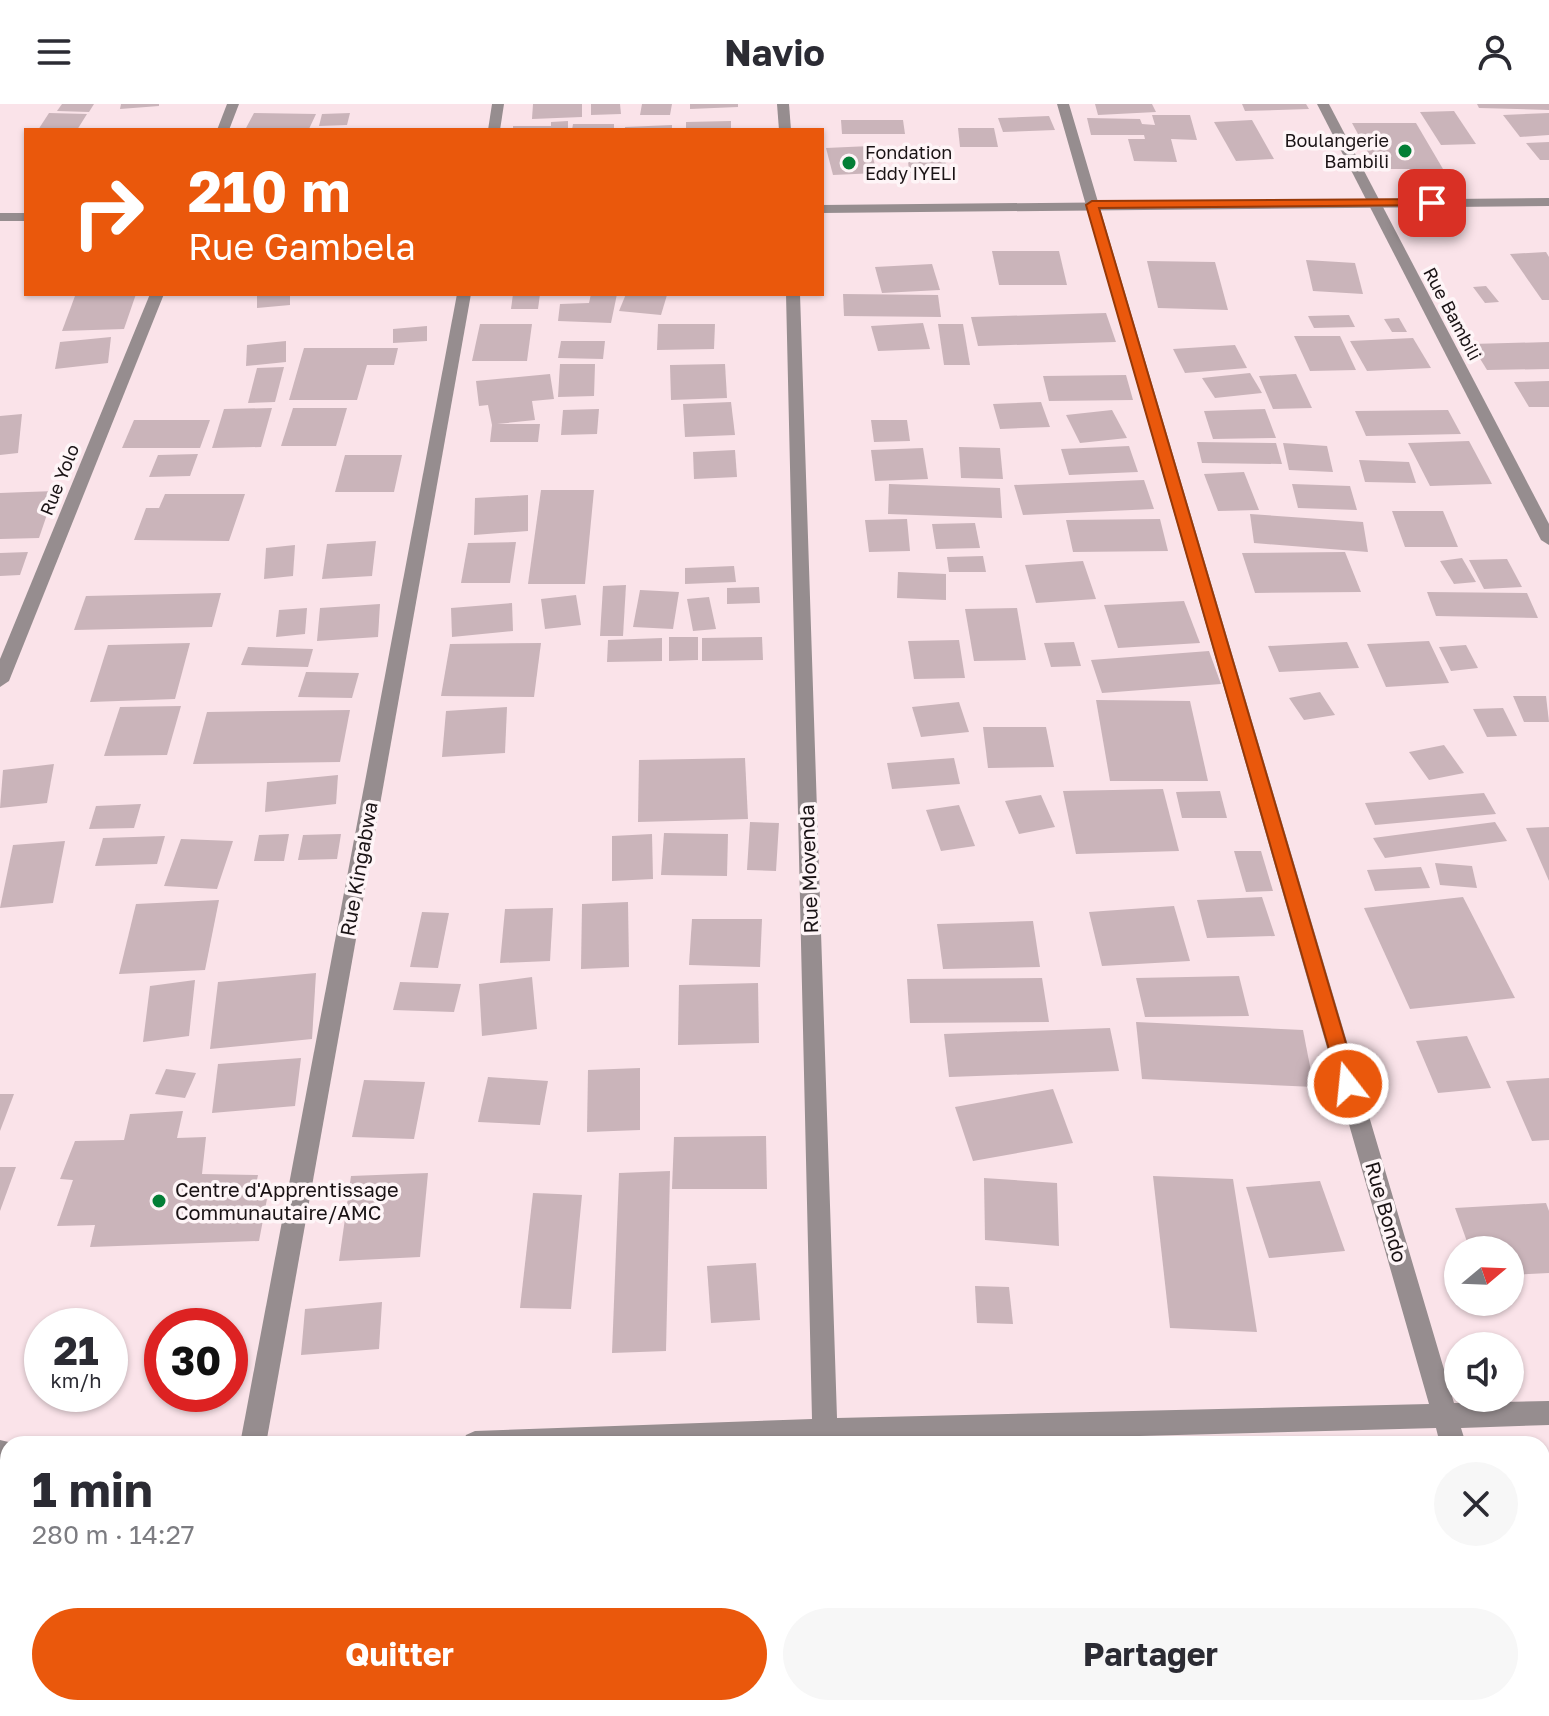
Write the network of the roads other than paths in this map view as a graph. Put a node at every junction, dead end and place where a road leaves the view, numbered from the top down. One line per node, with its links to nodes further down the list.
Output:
1 (233, 104): 6 (street)
2 (498, 104): 7 (street)
3 (783, 104): 8 (street)
4 (1063, 104): 11 (street, Rue Bondo)
5 (1323, 104): 10 (street, Rue Bambili)
6 (224, 128)
7 (494, 128)
8 (785, 128)
9 (1549, 202): 10 (street)
10 (1374, 203): 11 (street); 18 (street, Rue Bambili)
11 (1092, 205): 12 (street); 21 (street, Rue Bondo)
12 (824, 209)
13 (0, 217): 14 (street)
14 (24, 217)
15 (156, 296): 19 (street, Rue Yolo)
16 (464, 296): 22 (street, Rue Kingabwa)
17 (793, 296): 23 (street, Rue Movenda)
18 (1549, 540)
19 (0, 681)
20 (1549, 1413): 21 (street)
21 (1446, 1418): 24 (street); 25 (street, Rue Bondo)
22 (254, 1436)
23 (824, 1436)
24 (886, 1436)
25 (1451, 1436)

